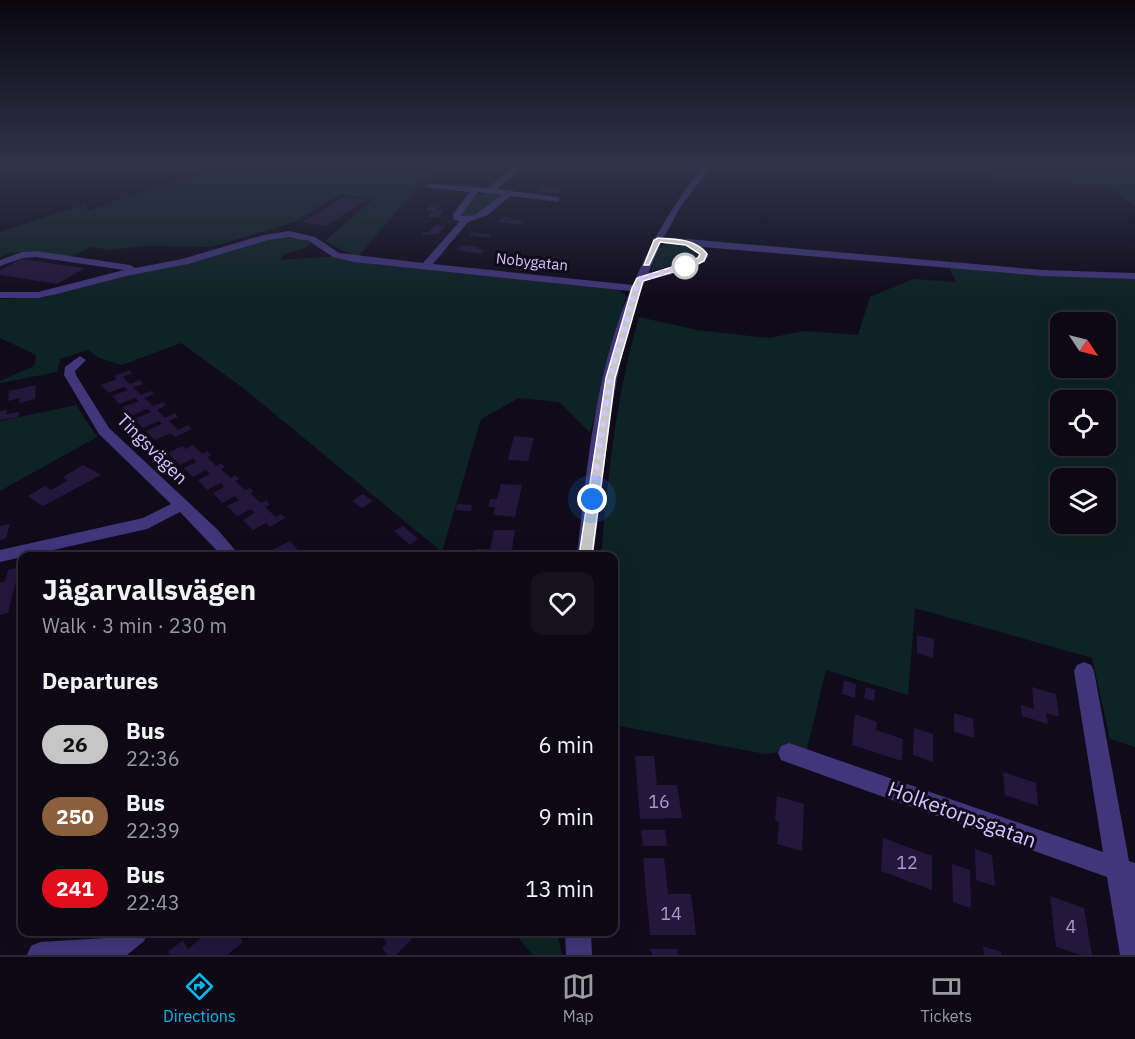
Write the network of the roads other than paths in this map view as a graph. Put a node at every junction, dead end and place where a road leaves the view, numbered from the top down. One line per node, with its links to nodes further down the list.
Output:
1 (461, 209): 4 (street)
2 (490, 209): 4 (street)
3 (675, 209): 5 (street)
4 (465, 221): 10 (street)
5 (658, 240): 6 (street); 13 (street)
6 (688, 243): 7 (street); 8 (street)
7 (730, 246): 8 (street); 12 (street)
8 (704, 254): 13 (street)
9 (0, 263): 11 (street)
10 (425, 267): 11 (street, Nobygatan); 13 (street, Nobygatan)
11 (142, 269): 14 (street)
12 (1135, 276)
13 (638, 284): 18 (street)
14 (0, 295)
15 (80, 360): 16 (street, Tingsvägen)
16 (181, 505): 17 (street, Tingsvägen); 19 (street, Tingsvägen)
17 (228, 552)
18 (585, 552)
19 (0, 556)
20 (1084, 671): 22 (street)
21 (789, 753): 22 (street, Holketorpsgatan)
22 (1127, 873): 28 (street)
23 (130, 936): 25 (street)
24 (578, 936): 27 (street)
25 (90, 954): 26 (street)
26 (40, 955)
27 (579, 955)
28 (1133, 955)

